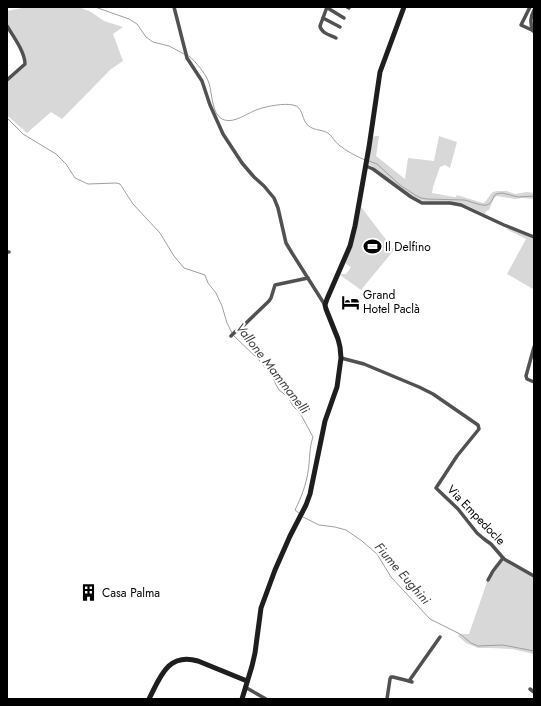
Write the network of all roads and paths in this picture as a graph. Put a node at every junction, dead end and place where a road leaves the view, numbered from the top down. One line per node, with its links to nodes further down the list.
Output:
1 (174, 7): 15 (street)
2 (327, 7): 6 (street); 7 (street)
3 (404, 7): 13 (street)
4 (530, 7): 5 (street); 10 (street)
5 (534, 10): 10 (street)
6 (323, 18): 9 (street); 11 (street)
7 (344, 18)
8 (7, 26): 12 (street)
9 (340, 27)
10 (533, 31)
11 (336, 38)
12 (7, 80)
13 (366, 166): 14 (street); 16 (street)
14 (534, 236)
15 (308, 278): 16 (street); 17 (street)
16 (325, 305): 19 (street)
17 (231, 336)
18 (534, 347): 20 (street)
19 (341, 358): 21 (street, Via Empedocle); 25 (street)
20 (534, 382)
21 (503, 558): 22 (street, Via Empedocle); 23 (street)
22 (534, 576)
23 (488, 580)
24 (440, 637): 32 (street)
25 (247, 681): 26 (street); 29 (street)
26 (245, 688): 30 (street); 31 (street)
27 (530, 689): 28 (street)
28 (534, 692)
29 (149, 699)
30 (242, 699)
31 (266, 699)
32 (387, 699)

